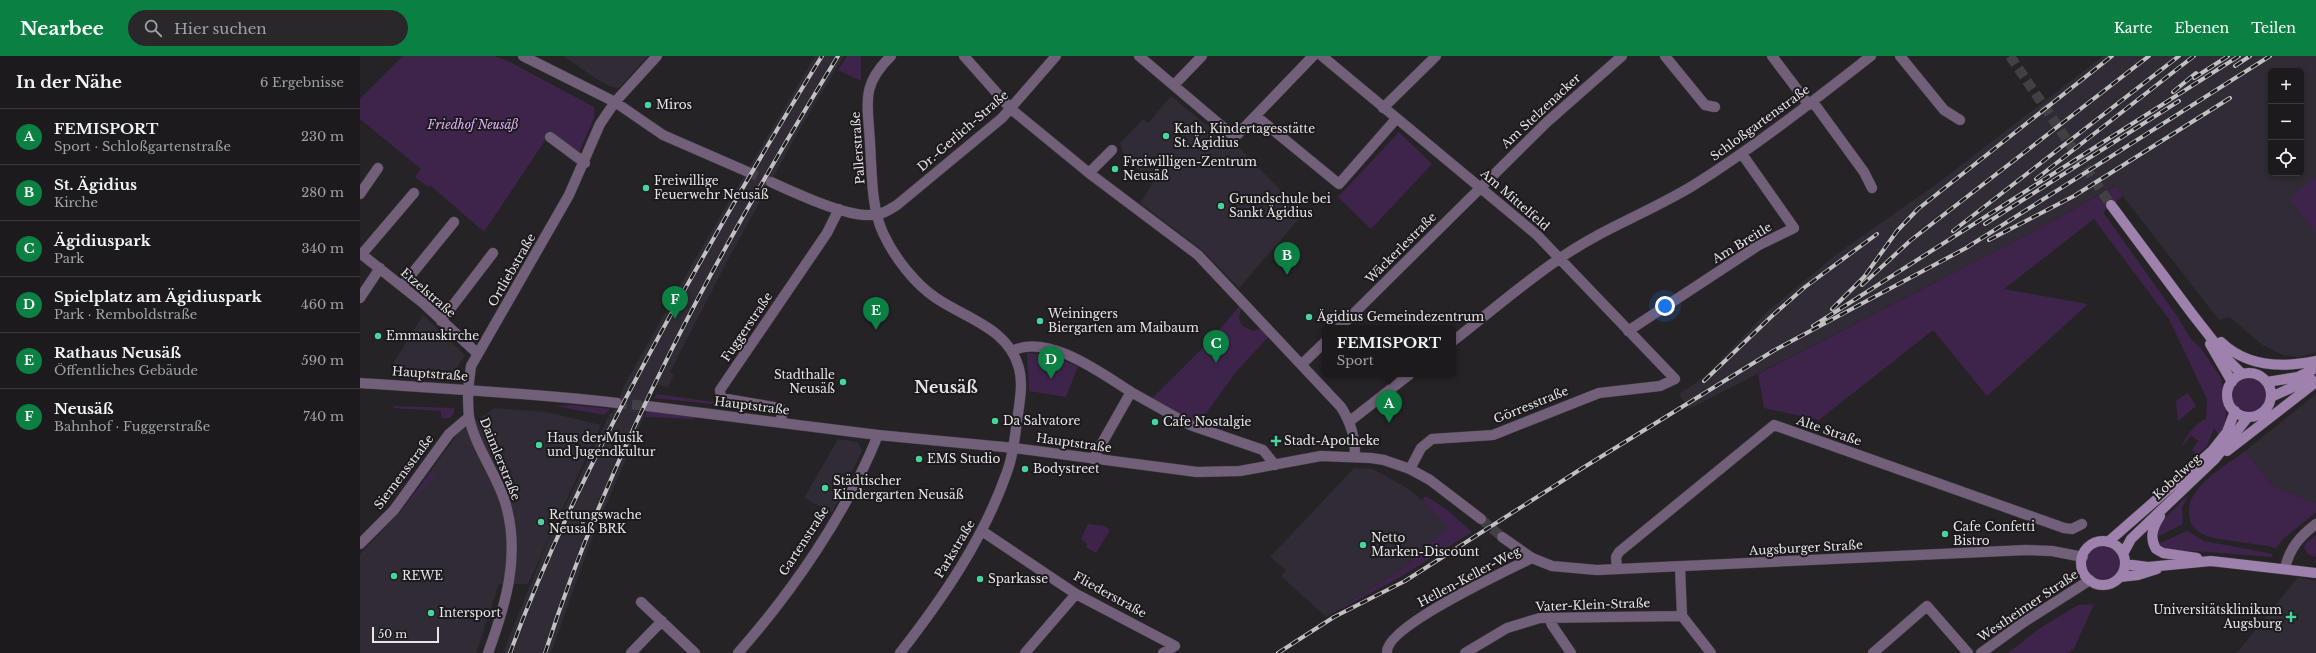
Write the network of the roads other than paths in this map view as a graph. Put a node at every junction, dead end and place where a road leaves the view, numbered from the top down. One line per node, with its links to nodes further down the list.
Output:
1 (523, 56): 17 (street)
2 (658, 56): 17 (street, Ortliebstraße)
3 (891, 56): 39 (street, Pallerstraße)
4 (964, 56): 21 (street)
5 (1056, 56): 21 (street, Dr.-Gerlich-Straße)
6 (1140, 56): 16 (street)
7 (1202, 56): 16 (street)
8 (1314, 56): 22 (street)
9 (1322, 56): 20 (street, Am Mittelfeld)
10 (1436, 56): 20 (street)
11 (1622, 56): 33 (street, Am Stelzenacker)
12 (1665, 56): 19 (street)
13 (1772, 56): 18 (street)
14 (1871, 56): 18 (street, Schloßgartenstraße)
15 (1900, 56): 24 (street)
16 (1174, 86): 22 (street)
17 (615, 102): 28 (street, Ortliebstraße); 30 (street)
18 (1811, 103): 27 (street, Schloßgartenstraße); 34 (street)
19 (1715, 107)
20 (1383, 108): 23 (street, Am Mittelfeld)
21 (1011, 109): 31 (street); 39 (street, Dr.-Gerlich-Straße)
22 (1256, 116): 23 (street)
23 (1396, 119): 33 (street, Am Mittelfeld)
24 (1960, 120)
25 (550, 138): 28 (street)
26 (1112, 150): 31 (street)
27 (1742, 154): 43 (street, Schloßgartenstraße); 50 (street, Am Breitle)
28 (585, 163): 54 (street, Ortliebstraße)
29 (378, 168): 36 (street)
30 (748, 172)
31 (1089, 173): 56 (street)
32 (771, 182): 38 (street)
33 (1481, 187): 43 (street, Am Mittelfeld); 49 (street, Wäckerlestraße)
34 (1872, 188)
35 (414, 192): 42 (street)
36 (360, 194)
37 (2111, 205): 47 (main road)
38 (839, 209): 39 (street); 75 (street, Fuggerstraße)
39 (877, 215): 53 (street, Pallerstraße)
40 (454, 222): 45 (street)
41 (493, 253): 48 (street)
42 (361, 254): 44 (street, Etzelstraße)
43 (1559, 259): 50 (street, Am Mittelfeld); 51 (street)
44 (380, 268): 45 (street, Etzelstraße); 46 (street)
45 (402, 286): 48 (street, Etzelstraße)
46 (360, 298)
47 (2193, 315): 55 (main road); 58 (main road); 62 (main road)
48 (441, 321): 54 (street, Etzelstraße)
49 (1342, 325)
50 (1628, 331): 61 (street, Am Mittelfeld)
51 (1456, 339)
52 (1322, 345): 56 (street)
53 (1012, 351): 67 (street); 77 (street, Parkstraße)
54 (478, 354): 66 (street, Ortliebstraße)
55 (2316, 361)
56 (1302, 364): 74 (street)
57 (2316, 368): 63 (main road)
58 (2242, 374): 62 (main road); 63 (main road)
59 (2316, 376): 68 (main road)
60 (1406, 377): 74 (street)
61 (1675, 379): 82 (street, Görresstraße)
62 (2232, 382): 71 (main road)
63 (2267, 382): 68 (main road)
64 (2316, 382): 80 (main road)
65 (360, 383): 66 (street, Hauptstraße)
66 (468, 390): 69 (street, Hauptstraße); 72 (street, Daimlerstraße)
67 (1131, 392): 79 (street); 81 (street)
68 (2271, 397): 73 (main road)
69 (617, 403)
70 (646, 406): 75 (street, Hauptstraße)
71 (2234, 411): 73 (main road); 89 (main road, Kobelweg)
72 (470, 417): 90 (street, Siemensstraße); 108 (street, Daimlerstraße)
73 (2248, 417): 80 (main road, Kobelweg)
74 (1350, 421): 78 (street)
75 (780, 422): 76 (street, Hauptstraße)
76 (878, 435): 77 (street, Hauptstraße); 111 (street, Gartenstraße)
77 (1014, 448): 79 (street, Hauptstraße); 87 (street, Parkstraße)
78 (1355, 456): 81 (street, Hauptstraße); 82 (street, Hauptstraße)
79 (1093, 459): 81 (street, Hauptstraße)
80 (2215, 459): 83 (main road, Kobelweg)
81 (1275, 465)
82 (1410, 470): 84 (street, Hauptstraße)
83 (2168, 503): 91 (main road, Kobelweg); 94 (main road)
84 (1481, 519)
85 (2082, 524): 99 (street, Alte Straße)
86 (2316, 524): 98 (street)
87 (982, 531): 103 (street, Fliederstraße); 112 (street, Parkstraße)
88 (1502, 537): 93 (street)
89 (2108, 542): 91 (main road); 92 (main road)
90 (360, 544)
91 (2123, 554): 95 (main road)
92 (2083, 557): 97 (street, Augsburger Straße); 102 (main road)
93 (1526, 561): 99 (street, Augsburger Straße); 115 (street, Hellen-Keller-Weg)
94 (2211, 561): 96 (main road); 98 (main road)
95 (2125, 564): 96 (main road); 101 (main road)
96 (2170, 565): 101 (main road)
97 (1680, 567): 99 (street, Augsburger Straße); 105 (street)
98 (2285, 568): 100 (main road)
99 (1617, 569)
100 (2316, 573)
101 (2120, 577): 102 (main road)
102 (2090, 580): 121 (street, Westheimer Straße)
103 (1076, 594): 113 (street); 114 (street, Fliederstraße)
104 (641, 602): 107 (street)
105 (1682, 616): 106 (street, Vater-Klein-Straße); 118 (street)
106 (1549, 617): 116 (street, Vater-Klein-Straße); 117 (street)
107 (662, 621): 109 (street); 110 (street)
108 (488, 653)
109 (631, 653)
110 (695, 653)
111 (738, 653)
112 (900, 653)
113 (1025, 653)
114 (1163, 653)
115 (1387, 653)
116 (1465, 653)
117 (1571, 653)
118 (1711, 653)
119 (1873, 653): 120 (street)
120 (1968, 653)
121 (1981, 653)

